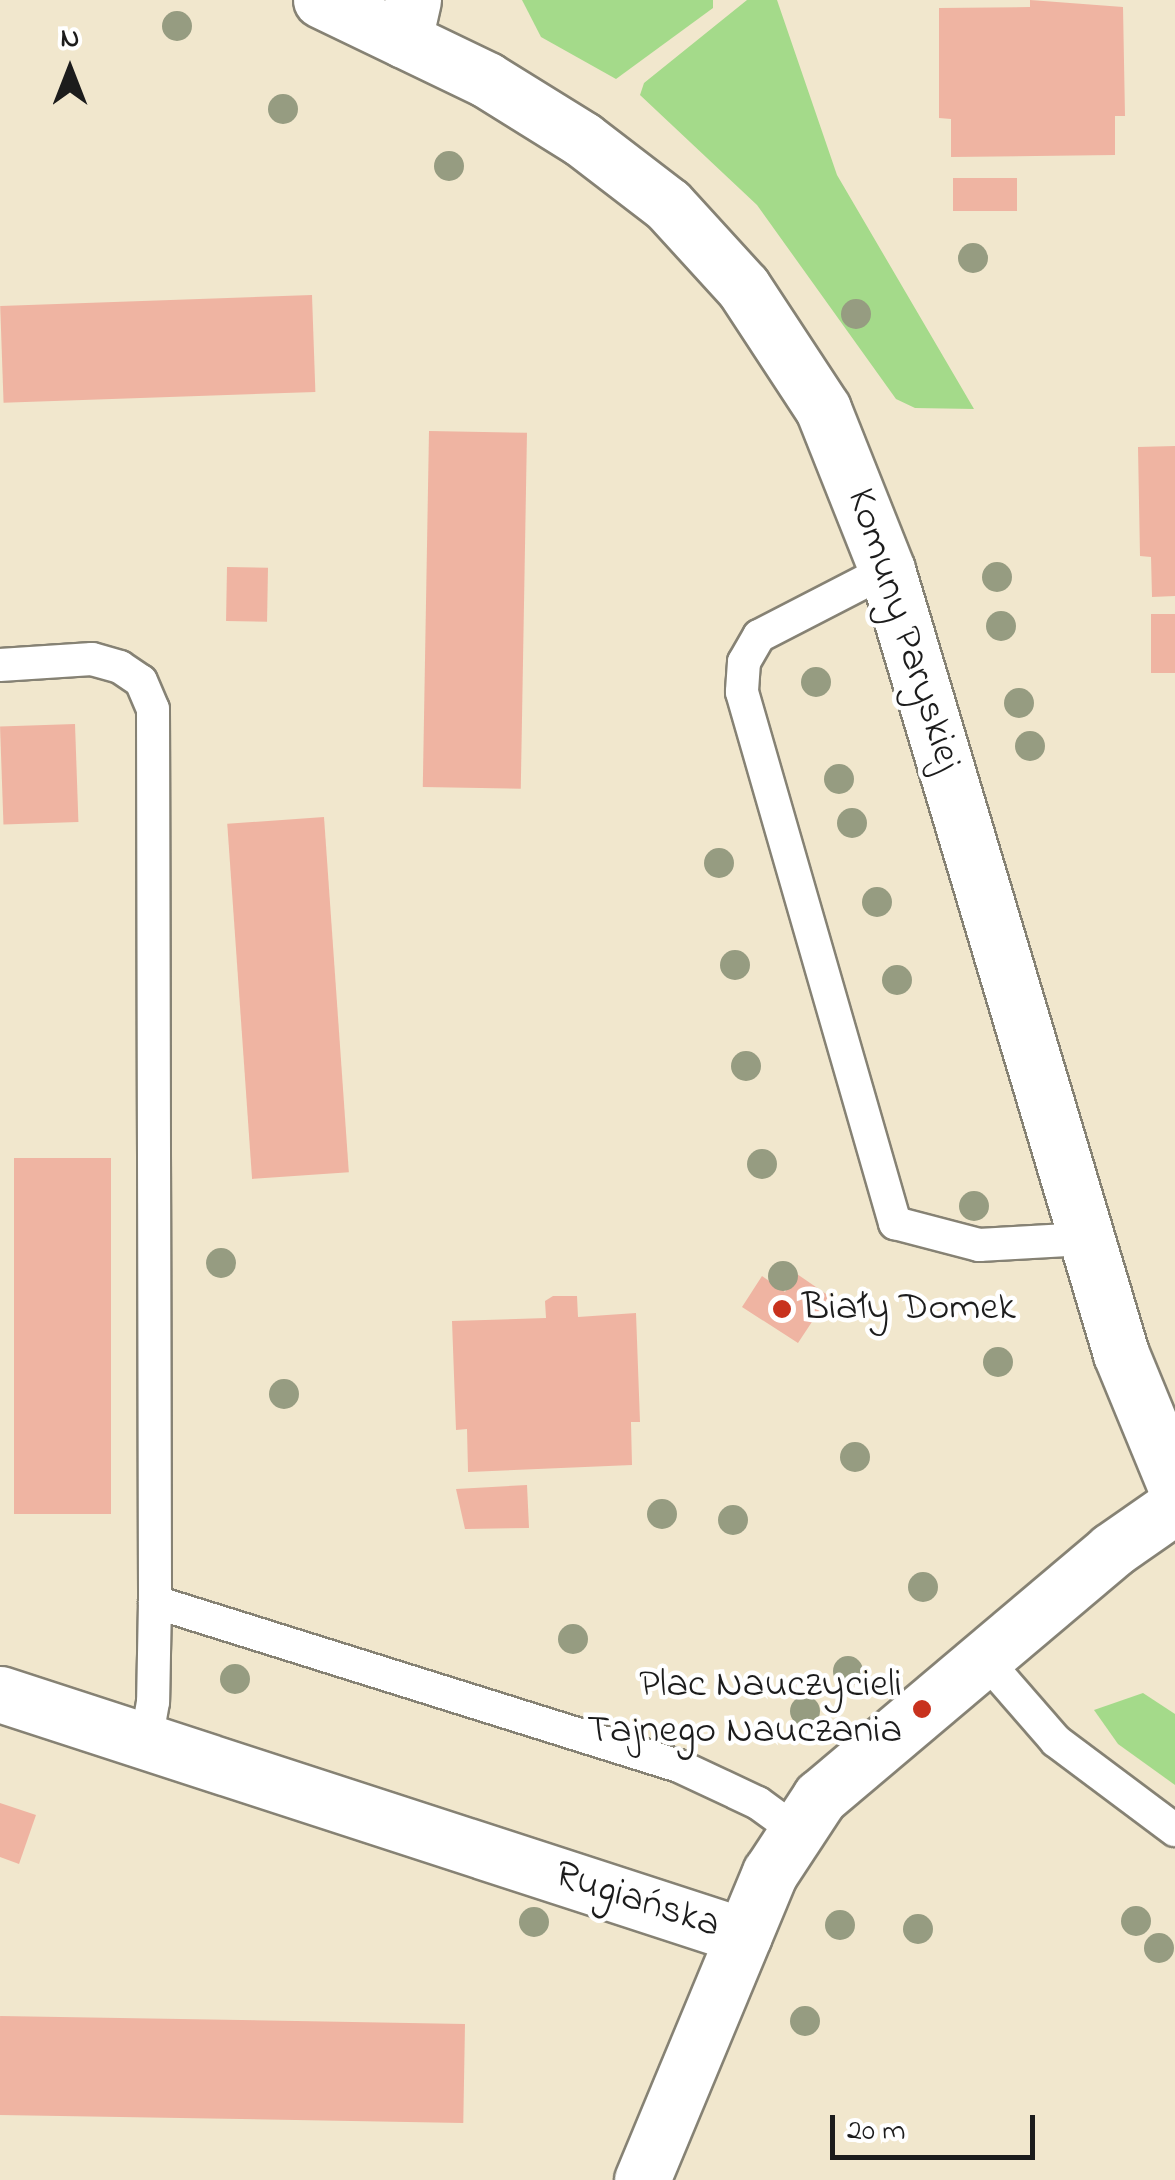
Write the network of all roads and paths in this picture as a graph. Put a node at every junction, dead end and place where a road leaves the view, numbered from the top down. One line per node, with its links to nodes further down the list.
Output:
1 (321, 0): 2 (street, Komuny Paryskiej)
2 (409, 20): 3 (street, Komuny Paryskiej)
3 (887, 570): 5 (street, Komuny Paryskiej); 5 (lane)
4 (0, 665): 8 (lane)
5 (1085, 1239): 6 (street, Komuny Paryskiej)
6 (1175, 1484)
7 (1175, 1506): 9 (street, Rugiańska)
8 (155, 1602): 11 (lane); 12 (lane)
9 (983, 1657): 12 (street, Rugiańska); 13 (lane)
10 (0, 1694): 11 (street, Rugiańska)
11 (146, 1741): 14 (street, Rugiańska)
12 (795, 1830): 14 (street, Rugiańska)
13 (1175, 1830)
14 (744, 1936): 15 (street)
15 (642, 2180)

